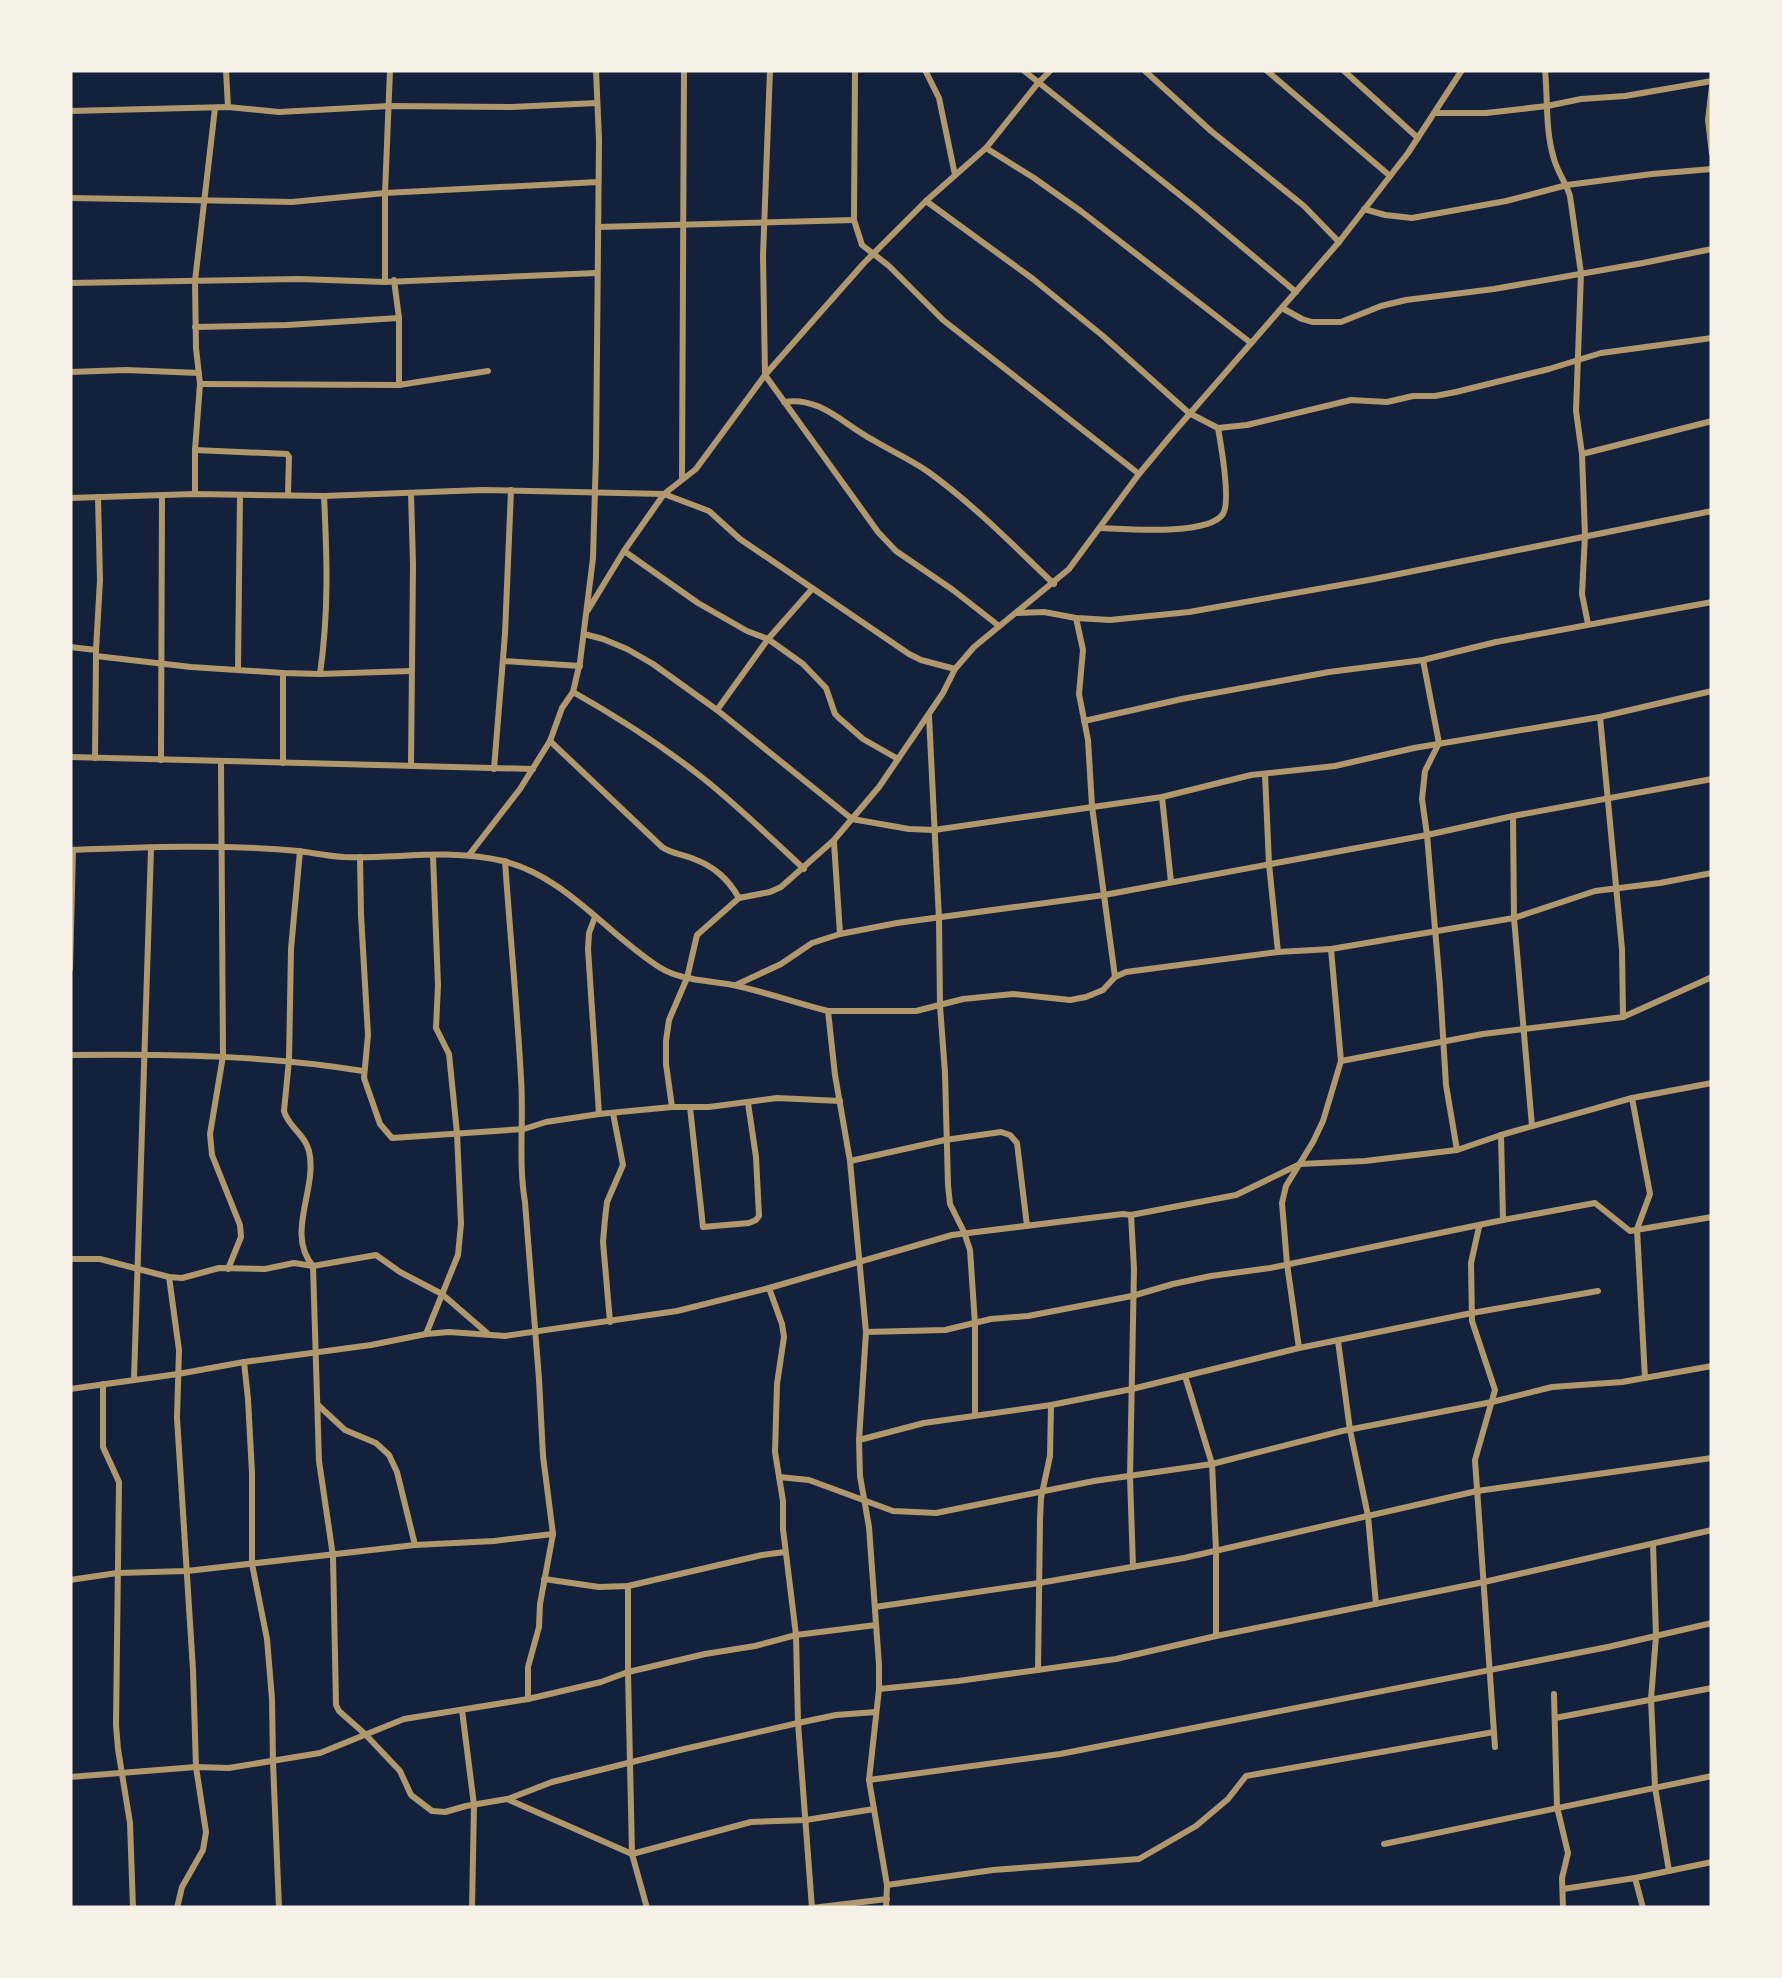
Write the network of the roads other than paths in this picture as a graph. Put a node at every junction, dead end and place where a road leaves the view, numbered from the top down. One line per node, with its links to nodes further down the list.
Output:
1 (226, 70): 21 (street)
2 (390, 70): 19 (street)
3 (596, 70): 18 (street)
4 (684, 70): 40 (street)
5 (770, 70): 39 (street)
6 (856, 70): 38 (street)
7 (925, 70): 29 (street)
8 (1023, 70): 17 (street)
9 (1051, 70): 17 (street)
10 (1144, 70): 42 (street)
11 (1266, 70): 30 (street)
12 (1343, 70): 25 (street)
13 (1462, 70): 24 (street)
14 (1545, 70): 20 (street)
15 (1709, 70): 16 (street)
16 (1712, 82): 20 (street); 27 (street)
17 (1038, 83): 26 (street); 50 (street)
18 (596, 103): 19 (street); 31 (street)
19 (390, 106): 21 (street); 33 (street)
20 (1547, 106): 24 (street); 32 (street)
21 (228, 107): 22 (street)
22 (215, 108): 23 (street); 35 (street)
23 (70, 111)
24 (1434, 113): 25 (street)
25 (1418, 138): 30 (street)
26 (986, 148): 29 (street); 55 (street)
27 (1712, 154)
28 (1712, 169): 32 (street)
29 (955, 176): 36 (street)
30 (1390, 176): 37 (street)
31 (598, 182): 33 (street); 41 (street)
32 (1567, 186): 37 (street); 46 (street)
33 (385, 194): 35 (street); 48 (street)
34 (70, 198): 35 (street)
35 (204, 199): 47 (street)
36 (926, 202): 44 (street); 64 (street)
37 (1364, 209): 42 (street)
38 (854, 220): 39 (street); 44 (street)
39 (765, 223): 40 (street); 60 (street)
40 (684, 224): 41 (street); 70 (street)
41 (598, 227): 45 (street)
42 (1339, 242): 50 (street)
43 (1712, 249): 46 (street)
44 (872, 255): 60 (street); 69 (street)
45 (597, 273): 48 (street); 73 (street)
46 (1581, 273): 51 (street); 56 (street)
47 (195, 281): 48 (street); 49 (street); 53 (street)
48 (390, 281): 52 (street)
49 (70, 284)
50 (1296, 292): 51 (street)
51 (1282, 308): 55 (street)
52 (400, 318): 53 (street); 62 (street)
53 (195, 327): 59 (street)
54 (1712, 338): 56 (street)
55 (1252, 343): 64 (street)
56 (1577, 362): 66 (street); 68 (street)
57 (70, 372): 59 (street)
58 (488, 372): 62 (street)
59 (199, 373): 61 (street)
60 (765, 375): 63 (street); 70 (street)
61 (200, 384): 62 (street); 67 (street)
62 (399, 386)
63 (784, 402): 86 (street); 93 (street)
64 (1189, 413): 66 (street); 69 (street)
65 (1712, 421): 68 (street)
66 (1218, 428): 83 (street)
67 (195, 450): 74 (street); 75 (street)
68 (1582, 454): 84 (street)
69 (1139, 474): 83 (street)
70 (682, 479): 76 (street)
71 (511, 490): 72 (street); 73 (street); 99 (street)
72 (411, 493): 79 (street); 104 (street)
73 (594, 493): 76 (street); 89 (street)
74 (195, 494): 77 (street); 78 (street)
75 (288, 494): 78 (street); 79 (street)
76 (664, 494): 85 (street); 87 (street)
77 (162, 495): 80 (street); 100 (street)
78 (240, 495): 102 (street)
79 (324, 496): 106 (street)
80 (98, 497): 81 (street); 97 (street)
81 (70, 498)
82 (1712, 511): 84 (street)
83 (1100, 528): 86 (street)
84 (1585, 535): 91 (street); 92 (street)
85 (624, 550): 89 (street); 95 (street)
86 (1054, 584): 90 (street)
87 (812, 588): 95 (street); 103 (street)
88 (1712, 602): 92 (street)
89 (587, 611): 94 (street)
90 (1015, 614): 91 (street); 93 (street)
91 (1076, 618): 112 (street)
92 (1588, 624): 98 (street)
93 (999, 626): 103 (street)
94 (584, 634): 101 (street); 109 (street)
95 (768, 639): 109 (street); 117 (street)
96 (70, 647): 97 (street)
97 (96, 653): 100 (street); 116 (street)
98 (1423, 660): 112 (street); 114 (street)
99 (503, 661): 101 (street); 123 (street)
100 (162, 663): 102 (street); 118 (street)
101 (580, 666): 107 (street)
102 (238, 668): 105 (street)
103 (955, 668): 110 (street)
104 (410, 672): 106 (street); 121 (street)
105 (284, 673): 106 (street); 120 (street)
106 (320, 674)
107 (573, 692): 113 (street); 143 (street)
108 (1712, 692): 111 (street)
109 (717, 710): 130 (street)
110 (928, 714): 117 (street); 131 (street)
111 (1600, 717): 114 (street); 127 (street)
112 (1084, 720): 128 (street)
113 (550, 741): 122 (street); 148 (street)
114 (1439, 744): 124 (street); 132 (street)
115 (70, 757): 116 (street)
116 (94, 758): 118 (street)
117 (898, 759): 130 (street)
118 (161, 760): 119 (street)
119 (221, 763): 120 (street); 135 (street)
120 (283, 763): 121 (street)
121 (411, 767): 123 (street)
122 (533, 769): 123 (street); 138 (street)
123 (494, 770)
124 (1264, 774): 126 (street); 142 (street)
125 (1712, 778): 127 (street)
126 (1162, 797): 128 (street); 145 (street)
127 (1608, 799): 129 (street); 146 (street)
128 (1092, 806): 131 (street); 147 (street)
129 (1513, 816): 132 (street); 150 (street)
130 (852, 819): 131 (street); 133 (street)
131 (934, 830): 151 (street)
132 (1427, 835): 142 (street); 152 (street)
133 (834, 840): 143 (street); 153 (street)
134 (151, 848): 135 (street); 136 (street); 167 (street)
135 (221, 848): 137 (street); 168 (street)
136 (72, 850): 156 (street)
137 (300, 851): 140 (street); 169 (street)
138 (470, 855): 139 (street); 141 (street)
139 (433, 856): 140 (street); 182 (street)
140 (360, 857): 171 (street)
141 (505, 861): 149 (street); 181 (street)
142 (1269, 864): 145 (street); 155 (street)
143 (804, 869): 148 (street)
144 (1712, 873): 146 (street)
145 (1170, 882): 147 (street)
146 (1616, 888): 150 (street); 163 (street)
147 (1104, 894): 151 (street); 157 (street)
148 (740, 898): 159 (street)
149 (595, 917): 159 (street); 179 (street)
150 (1514, 918): 152 (street); 164 (street)
151 (939, 919): 153 (street); 161 (street)
152 (1434, 930): 154 (street); 165 (street)
153 (840, 934): 160 (street)
154 (1331, 948): 155 (street); 170 (street)
155 (1278, 952): 157 (street)
156 (70, 968)
157 (1115, 977): 161 (street)
158 (1712, 977): 163 (street)
159 (687, 978): 160 (street); 176 (street)
160 (735, 986): 162 (street)
161 (940, 1006): 162 (street); 184 (street)
162 (828, 1011): 174 (street)
163 (1623, 1017): 164 (street)
164 (1524, 1028): 165 (street); 180 (street)
165 (1444, 1041): 170 (street); 185 (street)
166 (70, 1055): 167 (street)
167 (144, 1055): 168 (street); 199 (street)
168 (223, 1056): 169 (street); 200 (street)
169 (288, 1060): 171 (street); 198 (street)
170 (1341, 1061): 187 (street)
171 (363, 1070): 182 (street)
172 (1712, 1083): 173 (street)
173 (1632, 1098): 180 (street); 193 (street)
174 (840, 1100): 175 (street); 186 (street)
175 (748, 1104): 177 (street); 177 (street)
176 (672, 1107): 177 (street); 178 (street)
177 (690, 1107)
178 (613, 1113): 179 (street); 207 (street)
179 (599, 1114): 181 (street)
180 (1532, 1126): 183 (street)
181 (524, 1129): 182 (street); 209 (street)
182 (457, 1133): 204 (street)
183 (1501, 1135): 185 (street); 190 (street)
184 (945, 1140): 186 (street); 191 (street); 194 (street)
185 (1457, 1150): 187 (street)
186 (850, 1161): 196 (street)
187 (1300, 1164): 188 (street); 197 (street)
188 (1131, 1214): 191 (street); 205 (street)
189 (1712, 1217): 193 (street)
190 (1503, 1220): 192 (street); 193 (street)
191 (1027, 1226): 194 (street)
192 (1479, 1226): 197 (street); 206 (street)
193 (1638, 1229): 220 (street)
194 (964, 1232): 196 (street); 208 (street)
195 (70, 1258): 199 (street)
196 (860, 1261): 202 (street); 210 (street)
197 (1286, 1264): 205 (street); 214 (street)
198 (314, 1266): 200 (street); 204 (street); 215 (street)
199 (137, 1267): 201 (street); 221 (street)
200 (228, 1269): 201 (street)
201 (169, 1277): 218 (street)
202 (769, 1288): 207 (street); 233 (street)
203 (1598, 1291): 206 (street)
204 (442, 1294): 211 (street); 212 (street)
205 (1132, 1296): 208 (street); 224 (street)
206 (1472, 1314): 213 (street); 225 (street)
207 (610, 1322): 209 (street)
208 (975, 1324): 210 (street); 228 (street)
209 (535, 1331): 212 (street); 240 (street)
210 (866, 1332): 230 (street)
211 (426, 1334): 212 (street); 215 (street)
212 (488, 1335)
213 (1338, 1341): 214 (street); 229 (street)
214 (1300, 1348): 219 (street)
215 (315, 1352): 216 (street); 227 (street)
216 (244, 1362): 218 (street); 246 (street)
217 (1712, 1366): 220 (street)
218 (178, 1374): 221 (street); 248 (street)
219 (1185, 1376): 224 (street); 232 (street)
220 (1645, 1378): 225 (street)
221 (134, 1379): 222 (street)
222 (104, 1384): 223 (street); 249 (street)
223 (70, 1389)
224 (1132, 1389): 226 (street); 234 (street)
225 (1492, 1402): 229 (street); 235 (street)
226 (1051, 1404): 228 (street); 236 (street)
227 (318, 1405): 242 (street); 245 (street)
228 (975, 1414): 230 (street)
229 (1350, 1430): 232 (street); 238 (street)
230 (859, 1440): 237 (street)
231 (1712, 1458): 235 (street)
232 (1212, 1464): 234 (street); 243 (street)
233 (779, 1477): 237 (street); 244 (street)
234 (1130, 1477): 236 (street); 247 (street)
235 (1477, 1491): 238 (street); 252 (street)
236 (1042, 1492): 237 (street); 253 (street)
237 (863, 1501): 256 (street)
238 (1368, 1516): 243 (street); 255 (street)
239 (1712, 1530): 241 (street)
240 (553, 1534): 242 (street); 250 (street)
241 (1654, 1544): 252 (street); 261 (street)
242 (415, 1545): 245 (street)
243 (1216, 1550): 247 (street); 260 (street)
244 (785, 1552): 254 (street); 259 (street)
245 (334, 1556): 246 (street); 275 (street)
246 (252, 1564): 248 (street); 277 (street)
247 (1133, 1567): 253 (street)
248 (187, 1571): 249 (street); 279 (street)
249 (117, 1573): 251 (street); 280 (street)
250 (544, 1579): 254 (street); 268 (street)
251 (70, 1580)
252 (1484, 1582): 255 (street); 262 (street)
253 (1039, 1583): 256 (street); 263 (street)
254 (628, 1586): 264 (street)
255 (1376, 1604): 260 (street)
256 (874, 1607): 258 (street)
257 (1712, 1623): 261 (street)
258 (876, 1625): 259 (street); 266 (street)
259 (796, 1635): 264 (street); 273 (street)
260 (1216, 1636): 263 (street)
261 (1656, 1636): 262 (street); 269 (street)
262 (1490, 1668): 274 (street); 283 (street)
263 (1038, 1670): 266 (street)
264 (628, 1672): 268 (street); 278 (street)
265 (1712, 1688): 269 (street)
266 (879, 1689): 271 (street)
267 (1554, 1694): 272 (street)
268 (528, 1698): 270 (street)
269 (1652, 1699): 272 (street); 284 (street)
270 (462, 1710): 275 (street); 286 (street)
271 (876, 1712): 273 (street); 283 (street)
272 (1555, 1718): 287 (street)
273 (798, 1723): 278 (street); 289 (street)
274 (1494, 1732): 276 (street); 295 (street)
275 (366, 1734): 277 (street); 286 (street)
276 (1495, 1747)
277 (272, 1762): 279 (street); 300 (street)
278 (631, 1762): 285 (street); 291 (street)
279 (196, 1767): 280 (street); 299 (street)
280 (122, 1775): 282 (street); 298 (street)
281 (1712, 1776): 284 (street)
282 (70, 1777)
283 (869, 1780): 288 (street)
284 (1656, 1787): 287 (street); 293 (street)
285 (507, 1799): 286 (street); 291 (street)
286 (474, 1805): 301 (street)
287 (1557, 1807): 290 (street); 296 (street)
288 (874, 1809): 289 (street); 295 (street)
289 (806, 1820): 291 (street); 303 (street)
290 (1384, 1844)
291 (632, 1854): 302 (street)
292 (1712, 1862): 293 (street)
293 (1669, 1871): 294 (street)
294 (1635, 1878): 296 (street); 305 (street)
295 (887, 1885): 297 (street)
296 (1562, 1889): 304 (street)
297 (887, 1903): 303 (street)
298 (132, 1908)
299 (177, 1908)
300 (279, 1908)
301 (472, 1908)
302 (647, 1908)
303 (811, 1908)
304 (1563, 1908)
305 (1643, 1908)

